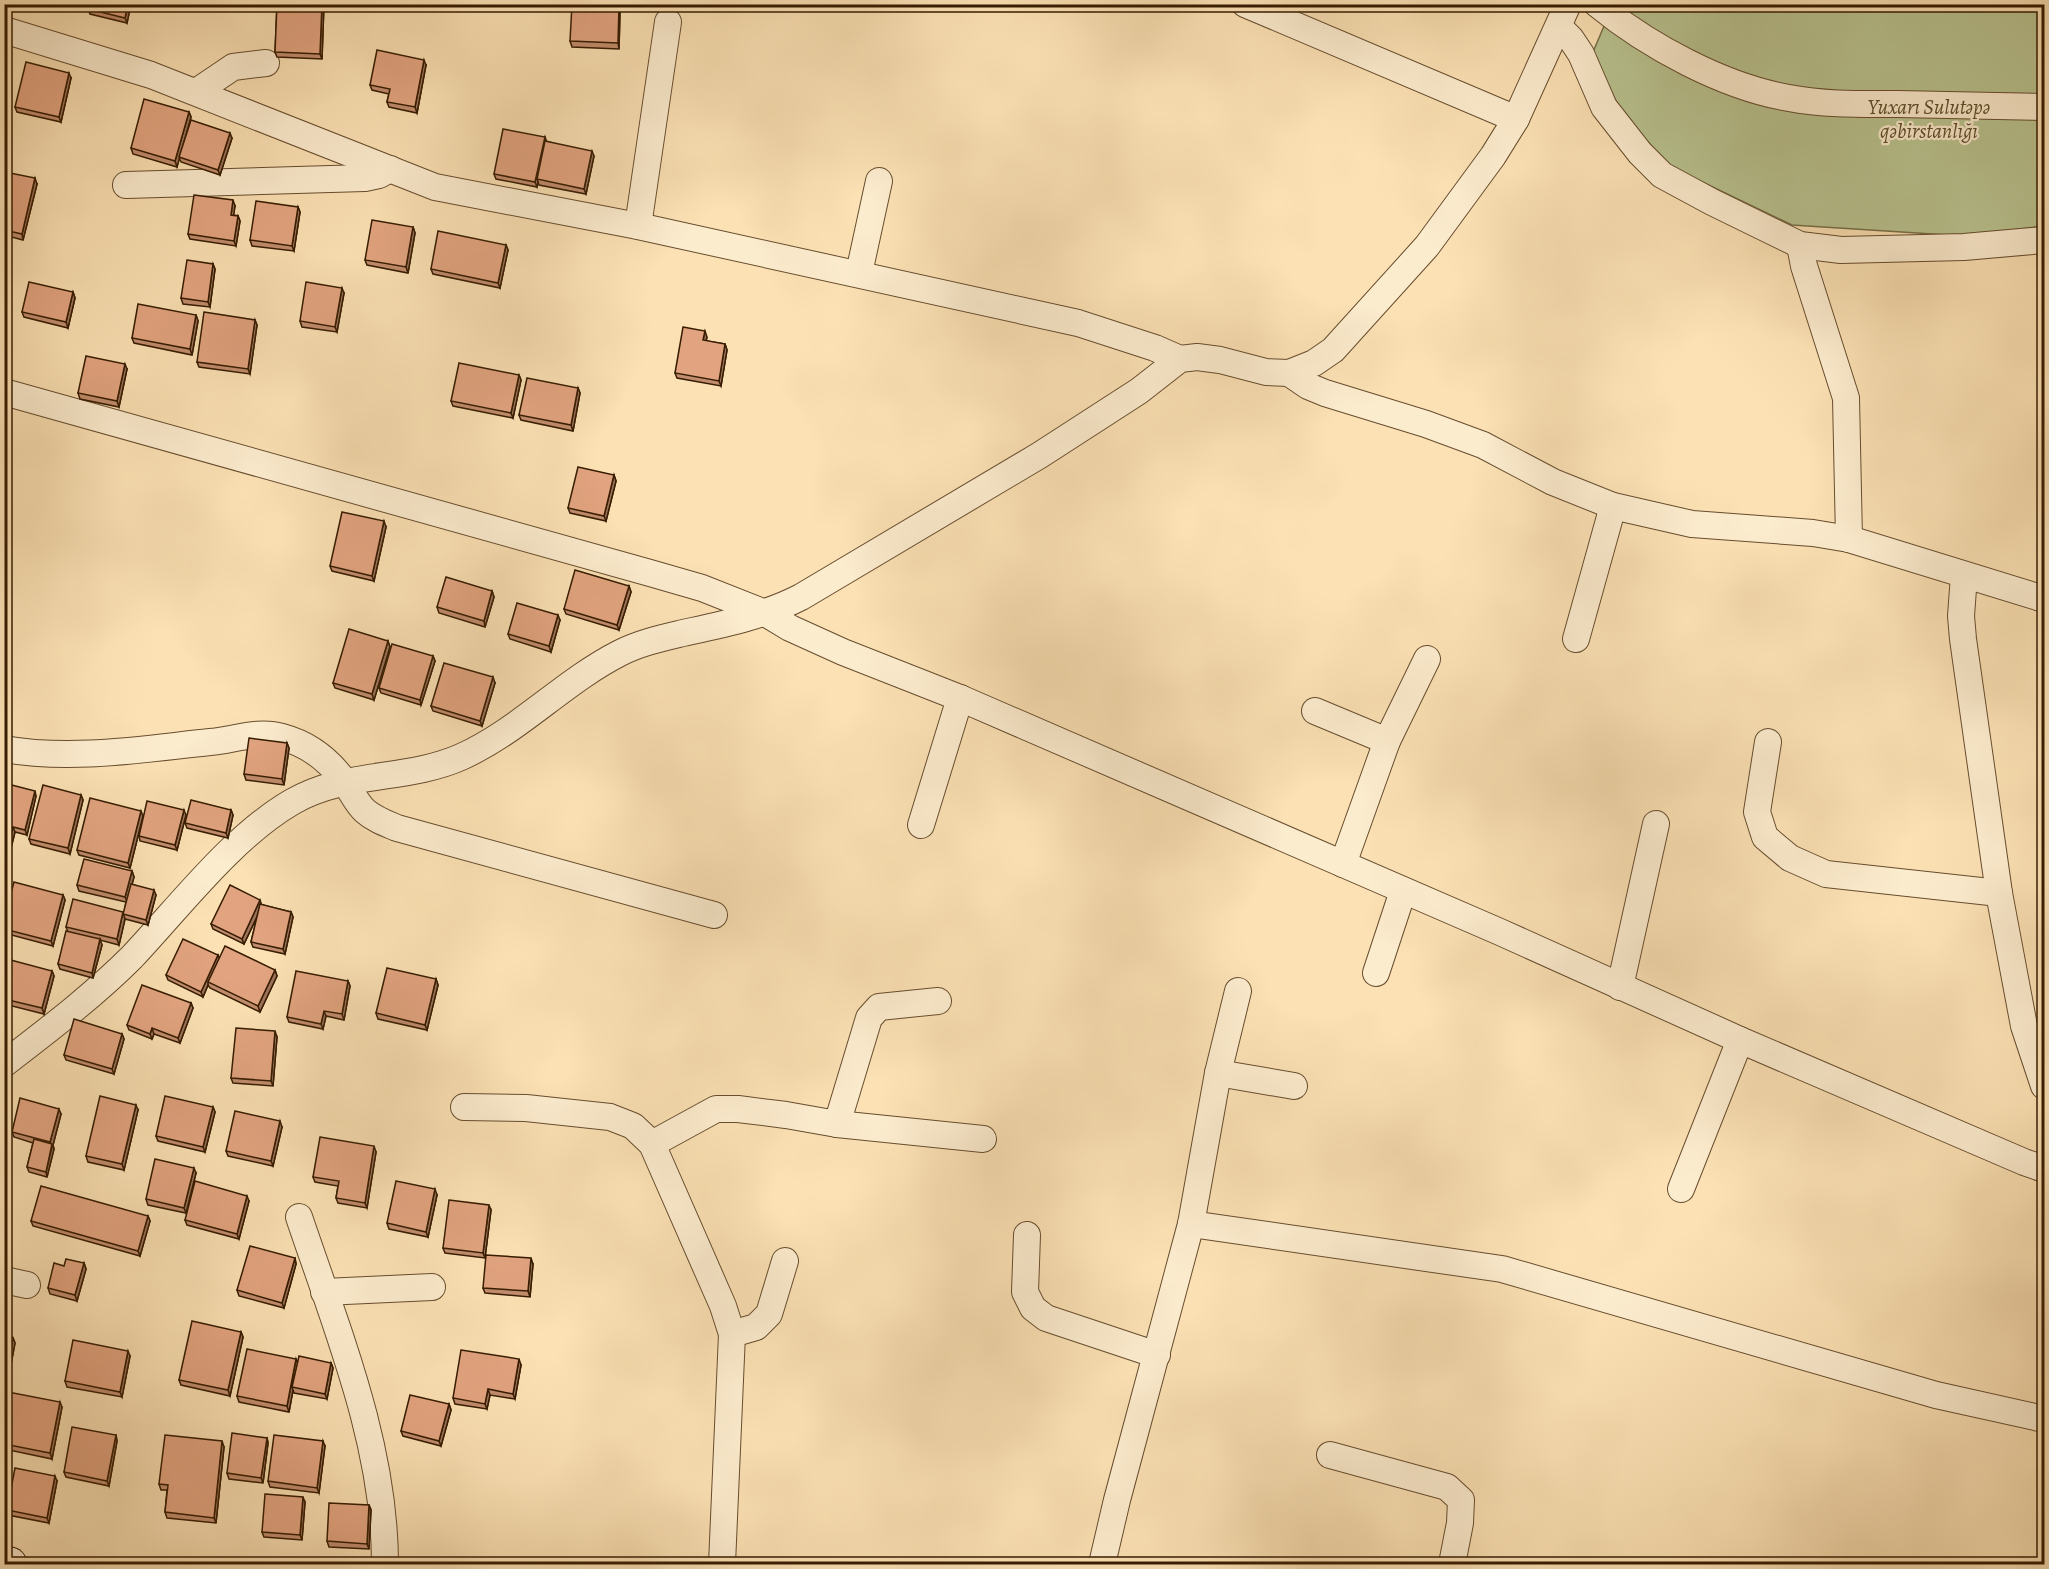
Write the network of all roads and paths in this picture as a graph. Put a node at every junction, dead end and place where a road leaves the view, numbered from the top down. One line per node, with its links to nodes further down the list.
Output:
1 (1245, 4): 9 (street)
2 (1597, 4): 8 (street)
3 (1563, 16): 9 (street); 15 (street)
4 (668, 22): 13 (street)
5 (4, 30): 7 (street)
6 (266, 63): 7 (street)
7 (196, 92): 10 (street)
8 (2044, 107)
9 (1516, 119): 18 (street)
10 (390, 169): 12 (street); 13 (street)
11 (879, 181): 16 (street)
12 (126, 185)
13 (638, 226): 16 (street)
14 (2044, 240): 15 (street)
15 (1800, 245): 21 (street)
16 (859, 273): 17 (street)
17 (1180, 359): 18 (street); 24 (street)
18 (1288, 374): 20 (street)
19 (4, 392): 24 (street)
20 (1613, 506): 21 (street); 25 (street)
21 (1849, 539): 22 (street)
22 (1964, 575): 23 (street); 37 (street)
23 (2044, 599)
24 (765, 613): 27 (street); 32 (street)
25 (1576, 639)
26 (1427, 659): 29 (street)
27 (960, 698): 34 (street); 35 (street)
28 (1316, 711): 29 (street)
29 (1387, 741): 35 (street)
30 (1768, 742): 37 (street)
31 (4, 749): 32 (street)
32 (344, 781): 38 (street); 44 (street)
33 (1656, 824): 40 (street)
34 (921, 825)
35 (1343, 864): 36 (street)
36 (1403, 891): 39 (street); 40 (street)
37 (2000, 893): 47 (street)
38 (714, 915)
39 (1376, 973)
40 (1620, 987): 43 (street)
41 (1238, 991): 45 (street)
42 (938, 1001): 49 (street)
43 (1740, 1041): 52 (street); 53 (street)
44 (4, 1064)
45 (1218, 1073): 46 (street); 55 (street)
46 (1294, 1086)
47 (2044, 1086)
48 (464, 1107): 51 (street)
49 (837, 1124): 50 (street); 51 (street)
50 (983, 1139)
51 (652, 1144): 60 (street)
52 (2044, 1169)
53 (1681, 1189)
54 (299, 1216): 59 (street)
55 (1191, 1224): 61 (street); 62 (street)
56 (1027, 1235): 61 (street)
57 (785, 1261): 60 (street)
58 (432, 1287): 59 (street)
59 (324, 1292): 66 (street)
60 (732, 1334): 67 (street)
61 (1157, 1355): 68 (street)
62 (2044, 1419)
63 (1329, 1455): 69 (street)
64 (4, 1564): 65 (street)
65 (10, 1564)
66 (385, 1564)
67 (722, 1564)
68 (1102, 1564)
69 (1452, 1564)

